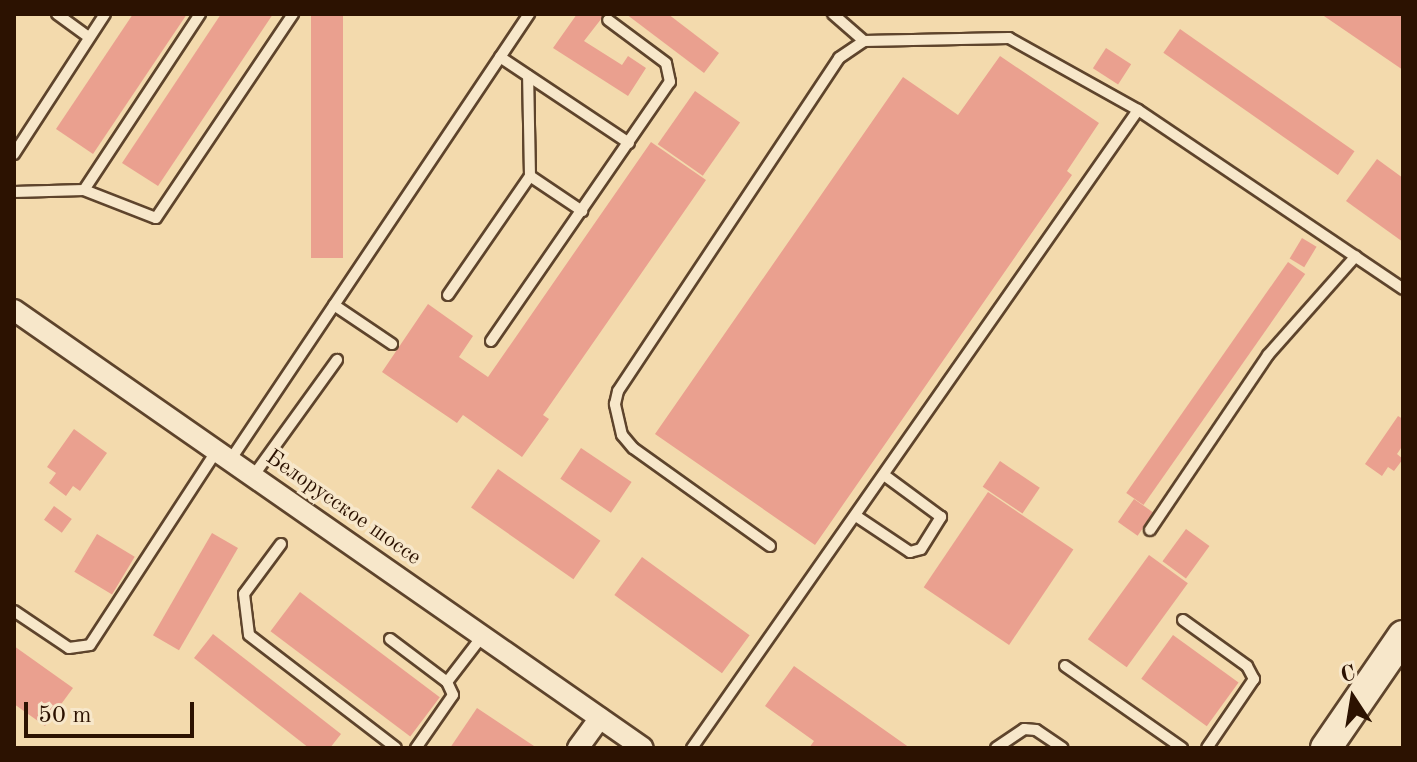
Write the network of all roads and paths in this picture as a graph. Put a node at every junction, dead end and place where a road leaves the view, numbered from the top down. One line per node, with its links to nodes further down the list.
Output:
1 (57, 14): 8 (lane)
2 (105, 14): 8 (lane)
3 (200, 14): 16 (lane)
4 (293, 14): 16 (lane)
5 (529, 14): 10 (lane)
6 (833, 14): 9 (lane)
7 (608, 20): 13 (lane)
8 (89, 37): 14 (lane)
9 (864, 41): 12 (lane); 33 (lane)
10 (500, 57): 11 (lane); 22 (lane)
11 (528, 76): 13 (lane); 15 (lane)
12 (1138, 110): 19 (lane); 29 (lane)
13 (629, 143): 18 (lane)
14 (14, 154)
15 (530, 176): 18 (lane); 21 (lane)
16 (84, 190): 17 (lane)
17 (14, 192)
18 (582, 211): 24 (lane)
19 (1356, 256): 20 (lane); 31 (lane)
20 (1403, 289)
21 (448, 295)
22 (334, 305): 25 (lane); 27 (lane)
23 (14, 310): 27 (street, Белорусское шоссе)
24 (491, 341)
25 (392, 344)
26 (337, 360): 28 (lane)
27 (224, 455): 28 (street, Белорусское шоссе); 34 (lane)
28 (254, 475): 36 (street, Белорусское шоссе)
29 (884, 475): 30 (lane); 30 (lane)
30 (856, 516): 46 (lane)
31 (1150, 530)
32 (281, 544): 42 (lane)
33 (770, 546)
34 (14, 611)
35 (1183, 620): 50 (lane)
36 (483, 635): 40 (lane); 41 (street, Белорусское шоссе)
37 (1403, 636): 51 (street)
38 (390, 639): 40 (lane)
39 (1065, 666): 49 (lane)
40 (447, 682): 43 (lane)
41 (600, 718): 44 (street); 45 (street, Белорусское шоссе)
42 (396, 748)
43 (416, 748)
44 (578, 748)
45 (643, 748)
46 (692, 748)
47 (996, 748): 48 (lane)
48 (1063, 748)
49 (1182, 748)
50 (1207, 748)
51 (1326, 748)

